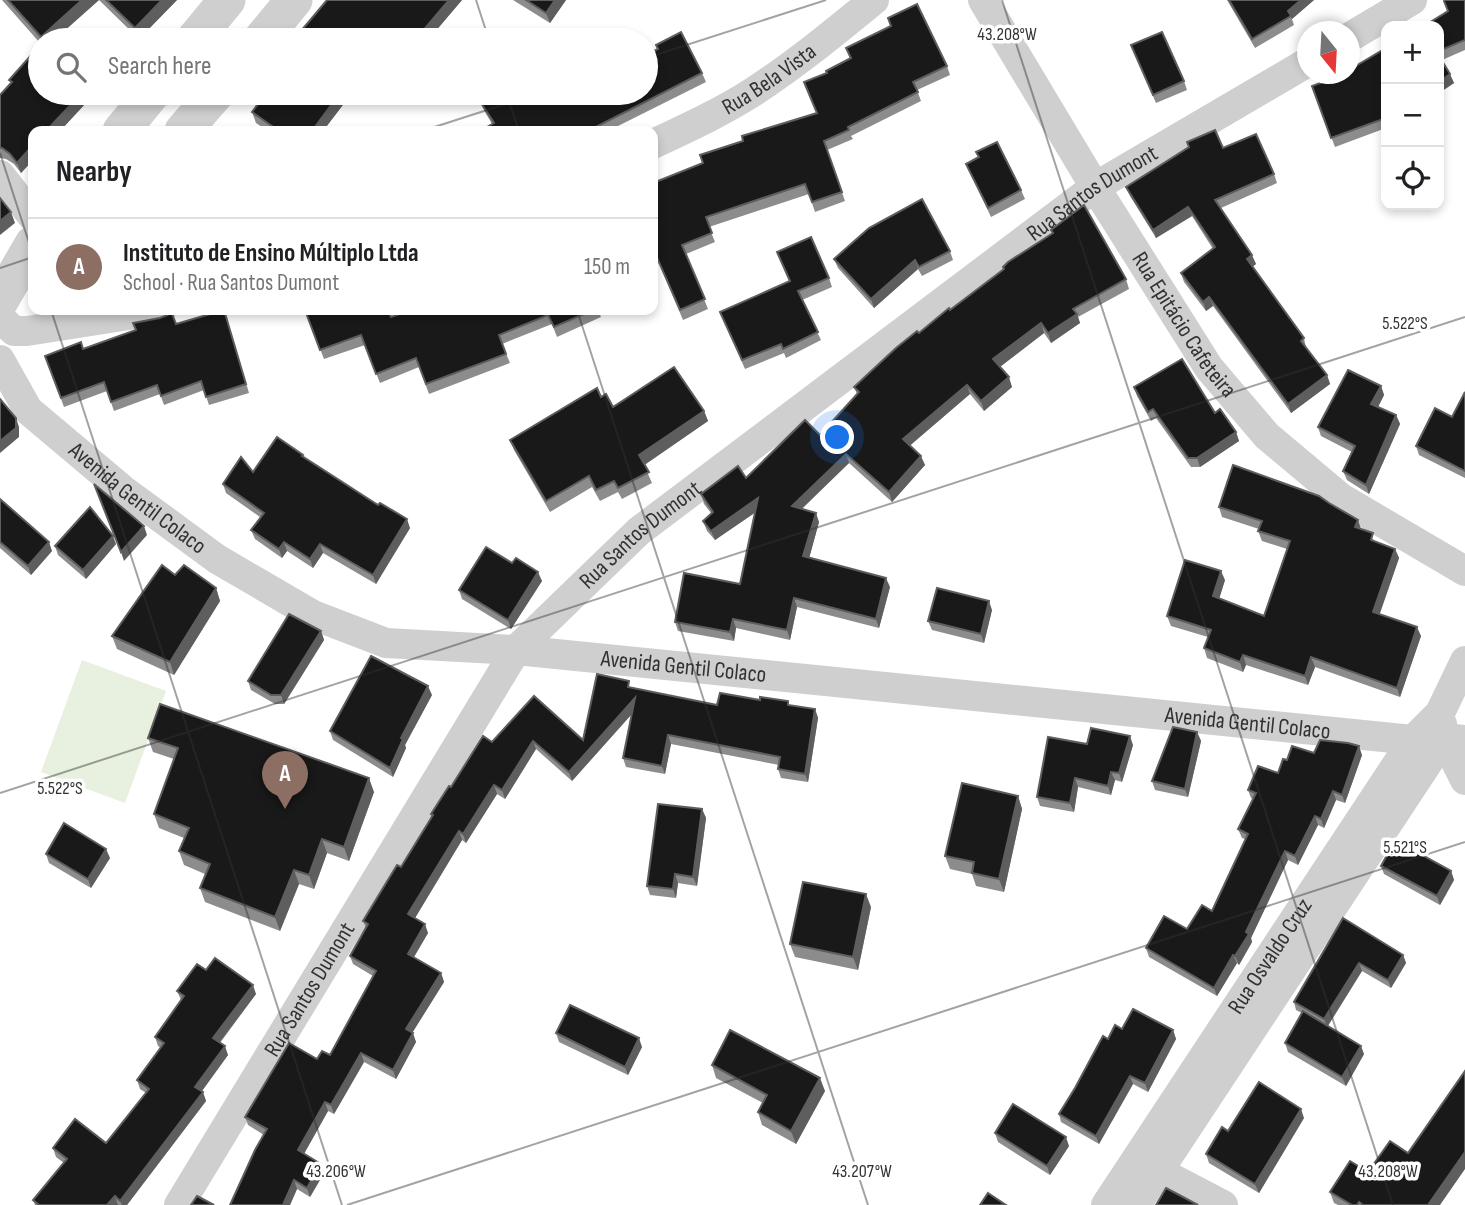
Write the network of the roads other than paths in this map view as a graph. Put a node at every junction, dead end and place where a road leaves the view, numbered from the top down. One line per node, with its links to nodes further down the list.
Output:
1 (227, 0): 7 (street)
2 (238, 0): 8 (street)
3 (294, 0): 9 (street)
4 (874, 0): 16 (street, Rua Bela Vista)
5 (983, 0): 18 (street, Rua Epitácio Cafeteira)
6 (1412, 0): 10 (street)
7 (204, 28)
8 (261, 28)
9 (271, 28)
10 (1360, 31)
11 (1297, 68): 18 (street, Rua Santos Dumont)
12 (142, 105): 14 (street)
13 (206, 105): 15 (street)
14 (125, 126)
15 (187, 126)
16 (658, 142)
17 (0, 175): 19 (street)
18 (1095, 187): 26 (street, Rua Epitácio Cafeteira); 27 (street, Rua Santos Dumont)
19 (28, 211)
20 (28, 253): 22 (street)
21 (28, 286): 22 (street)
22 (0, 302)
23 (129, 315): 24 (street)
24 (0, 318)
25 (0, 360): 27 (street, Avenida Gentil Colaco)
26 (1465, 571)
27 (516, 650): 30 (street, Avenida Gentil Colaco); 33 (street, Rua Santos Dumont)
28 (1465, 662): 29 (street, Rua Osvaldo Cruz)
29 (1450, 730): 30 (street, Avenida Gentil Colaco); 31 (street); 32 (street, Rua Osvaldo Cruz)
30 (1413, 740): 32 (street, Rua Osvaldo Cruz)
31 (1465, 780)
32 (1149, 1163): 34 (street, Rua Osvaldo Cruz); 35 (street, Rua Osvaldo Cruz); 36 (street)
33 (179, 1205)
34 (1106, 1205)
35 (1136, 1205)
36 (1223, 1205)

